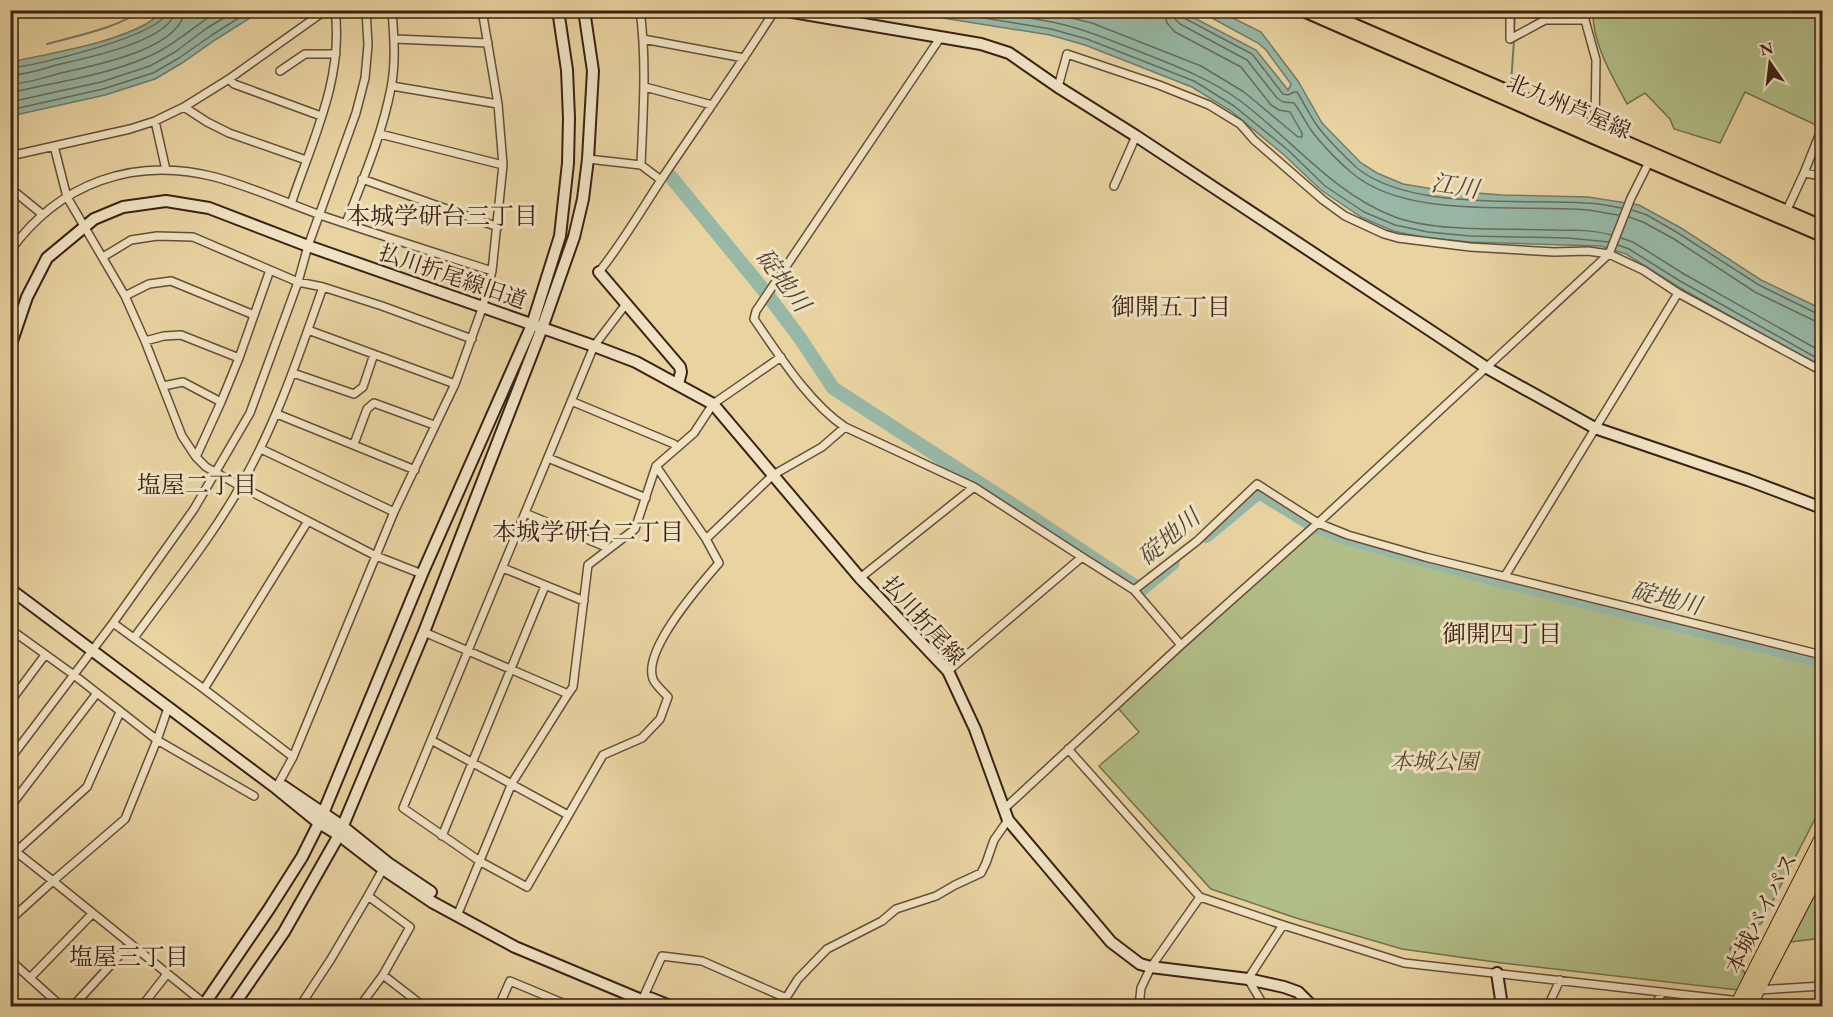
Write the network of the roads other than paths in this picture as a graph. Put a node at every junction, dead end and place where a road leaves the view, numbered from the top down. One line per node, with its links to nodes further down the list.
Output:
1 (326, 10): 23 (street)
2 (335, 10): 20 (street)
3 (366, 10): 53 (street)
4 (392, 10): 17 (street)
5 (482, 10): 19 (street)
6 (558, 10): 75 (street)
7 (584, 10): 39 (street)
8 (640, 10): 18 (street)
9 (774, 10): 21 (street)
10 (781, 10): 16 (street)
11 (1301, 10): 34 (main road, 北九州芦屋線)
12 (1320, 10): 34 (main road, 北九州芦屋線)
13 (1510, 10): 15 (street)
14 (1586, 10): 15 (street)
15 (1584, 20): 34 (street)
16 (940, 38): 26 (street); 82 (street)
17 (395, 39): 19 (street); 24 (street)
18 (644, 39): 21 (street); 25 (street)
19 (488, 43): 27 (street)
20 (336, 54): 22 (street); 30 (street)
21 (744, 58): 28 (street)
22 (280, 71)
23 (230, 78): 29 (street); 30 (street)
24 (392, 86): 27 (street); 33 (street)
25 (645, 87): 28 (street); 42 (street)
26 (1058, 87): 35 (street); 62 (street)
27 (498, 104): 41 (street)
28 (712, 105): 47 (street)
29 (184, 107): 31 (street); 38 (street)
30 (321, 116): 38 (street)
31 (155, 121): 36 (street); 43 (street)
32 (1822, 128): 44 (street)
33 (380, 134): 41 (street); 46 (street)
34 (1594, 134): 40 (main road, 北九州芦屋線); 54 (main road, 北九州芦屋線)
35 (1136, 136): 48 (street); 84 (street)
36 (54, 146): 37 (street); 50 (street)
37 (10, 156)
38 (306, 159): 51 (street)
39 (588, 159): 42 (street); 75 (street)
40 (1649, 162): 54 (main road, 北九州芦屋線); 62 (street)
41 (503, 165): 58 (street)
42 (641, 165): 47 (street)
43 (166, 170): 50 (street); 51 (street)
44 (1804, 173): 45 (street); 54 (street)
45 (1822, 176)
46 (362, 179): 55 (street); 58 (street)
47 (661, 180): 66 (street)
48 (1114, 186)
49 (10, 188): 52 (street)
50 (67, 197): 52 (street); 56 (street)
51 (291, 204): 53 (street)
52 (42, 214): 61 (street)
53 (320, 214): 55 (street); 60 (street)
54 (1784, 214): 57 (main road, 北九州芦屋線); 59 (main road, 北九州芦屋線)
55 (346, 224): 65 (street)
56 (85, 226): 60 (street, 払川折尾線旧道); 63 (street); 74 (street, 払川折尾線旧道)
57 (1822, 226)
58 (498, 227): 65 (street)
59 (1822, 236)
60 (308, 246): 67 (street); 72 (street, 払川折尾線旧道)
61 (10, 251)
62 (1609, 254): 69 (street); 84 (street)
63 (103, 257): 64 (street); 70 (street)
64 (270, 270): 67 (street); 73 (street)
65 (492, 271): 72 (street)
66 (599, 272): 71 (street)
67 (298, 282): 68 (street); 104 (street)
68 (323, 287): 76 (street); 77 (street)
69 (1678, 293): 85 (street); 96 (street)
70 (125, 296): 73 (street); 78 (street)
71 (626, 304): 79 (street); 88 (street)
72 (483, 306): 75 (street, 払川折尾線旧道); 77 (street)
73 (254, 315): 83 (street)
74 (14, 321): 80 (street, 払川折尾線旧道)
75 (537, 326): 79 (street, 払川折尾線旧道); 119 (street); 128 (street)
76 (308, 330): 81 (street); 86 (street)
77 (472, 339): 87 (street)
78 (145, 341): 83 (street); 89 (street)
79 (594, 346): 88 (street, 払川折尾線旧道); 90 (street)
80 (10, 347)
81 (374, 354): 86 (street); 87 (street)
82 (781, 357): 92 (street); 95 (street)
83 (239, 358): 91 (street)
84 (1487, 368): 96 (street); 113 (street)
85 (1822, 371)
86 (293, 373): 93 (street)
87 (455, 384): 94 (street)
88 (678, 384): 92 (street, 払川折尾線)
89 (163, 386): 91 (street); 100 (street)
90 (571, 401): 98 (street); 101 (street)
91 (221, 402): 100 (street)
92 (713, 404): 98 (street); 105 (street, 払川折尾線)
93 (277, 414): 97 (street); 99 (street)
94 (434, 425): 97 (street); 103 (street)
95 (845, 427): 105 (street); 107 (street)
96 (1595, 428): 109 (street); 120 (street)
97 (354, 444): 103 (street)
98 (677, 448): 102 (street)
99 (261, 449): 106 (street); 110 (street)
100 (196, 457): 104 (street)
101 (548, 458): 108 (street); 111 (street)
102 (656, 466): 108 (street); 114 (street)
103 (415, 470): 110 (street)
104 (216, 473): 106 (street); 126 (street)
105 (773, 475): 114 (street); 121 (street, 払川折尾線)
106 (240, 486): 112 (street); 129 (street)
107 (974, 487): 117 (street); 121 (street)
108 (646, 498): 115 (street)
109 (1822, 508)
110 (394, 512): 116 (street)
111 (525, 513): 115 (street); 118 (street)
112 (308, 521): 116 (street); 138 (street)
113 (1318, 523): 120 (street); 124 (street); 130 (street)
114 (706, 539): 155 (street)
115 (608, 548): 125 (street)
116 (376, 556): 119 (street); 147 (street)
117 (1082, 557): 124 (street); 136 (street)
118 (503, 568): 122 (street); 132 (street)
119 (422, 574): 156 (street)
120 (1505, 576): 134 (street)
121 (860, 578): 136 (street, 払川折尾線)
122 (545, 586): 125 (street); 135 (street)
123 (10, 589): 131 (street)
124 (1134, 591): 130 (street)
125 (584, 601): 140 (street)
126 (113, 623): 129 (street); 131 (street)
127 (10, 629): 133 (street)
128 (424, 632): 132 (street); 158 (street)
129 (134, 638): 138 (street)
130 (1181, 645): 146 (street)
131 (93, 648): 137 (street); 142 (street); 151 (street)
132 (468, 650): 135 (street); 145 (street)
133 (45, 655): 137 (street); 141 (street)
134 (1822, 655)
135 (511, 669): 140 (street); 149 (street)
136 (948, 671): 154 (street, 払川折尾線)
137 (74, 675): 139 (street); 148 (street)
138 (204, 689): 147 (street)
139 (97, 693): 143 (street); 153 (street)
140 (568, 694): 150 (street)
141 (10, 702)
142 (168, 708): 144 (street); 151 (street)
143 (120, 711): 144 (street); 161 (street)
144 (157, 740): 152 (street); 165 (street)
145 (431, 741): 149 (street); 159 (street)
146 (1068, 749): 154 (street); 167 (street)
147 (293, 757): 151 (street)
148 (10, 759)
149 (472, 763): 150 (street); 159 (street)
150 (512, 783): 155 (street); 162 (street)
151 (277, 785): 156 (street)
152 (254, 796)
153 (10, 807)
154 (1004, 809): 157 (street, 払川折尾線)
155 (568, 815): 162 (street)
156 (321, 818): 158 (street); 187 (street)
157 (1008, 820): 174 (street, 払川折尾線); 184 (street)
158 (341, 831): 164 (street); 169 (street); 192 (street)
159 (442, 836): 162 (street)
160 (1822, 838): 188 (highway, 本城バイパス)
161 (12, 852): 165 (street)
162 (481, 862): 169 (street)
163 (1822, 865): 182 (highway, 本城バイパス)
164 (383, 869): 166 (street); 169 (street)
165 (53, 882): 168 (street); 170 (street)
166 (368, 896): 177 (street); 193 (street)
167 (1200, 897): 171 (street); 174 (street)
168 (92, 914): 172 (street); 178 (street)
169 (458, 914): 185 (street)
170 (10, 920)
171 (1283, 926): 175 (street); 179 (street)
172 (129, 945): 176 (street); 190 (street)
173 (10, 960): 178 (street)
174 (1151, 967): 179 (street, 払川折尾線); 201 (street)
175 (1497, 973): 180 (street); 204 (street)
176 (167, 974): 187 (street); 191 (street)
177 (383, 975): 194 (street); 195 (street)
178 (30, 978): 189 (street)
179 (1248, 979): 202 (street); 203 (street, 払川折尾線)
180 (1560, 980): 183 (street); 205 (street)
181 (1822, 986): 182 (street)
182 (1758, 990): 188 (highway, 本城バイパス)
183 (1662, 992): 188 (street); 206 (street)
184 (786, 998): 185 (street); 200 (street)
185 (643, 1001): 198 (street); 199 (street)
186 (557, 1004): 196 (street); 197 (street)
187 (204, 1005)
188 (1742, 1005)
189 (61, 1006)
190 (73, 1006)
191 (142, 1006)
192 (233, 1006)
193 (300, 1006)
194 (360, 1006)
195 (423, 1006)
196 (499, 1006)
197 (570, 1006)
198 (656, 1006)
199 (670, 1006)
200 (782, 1006)
201 (1139, 1006)
202 (1264, 1006)
203 (1311, 1006)
204 (1502, 1006)
205 (1548, 1006)
206 (1655, 1006)

